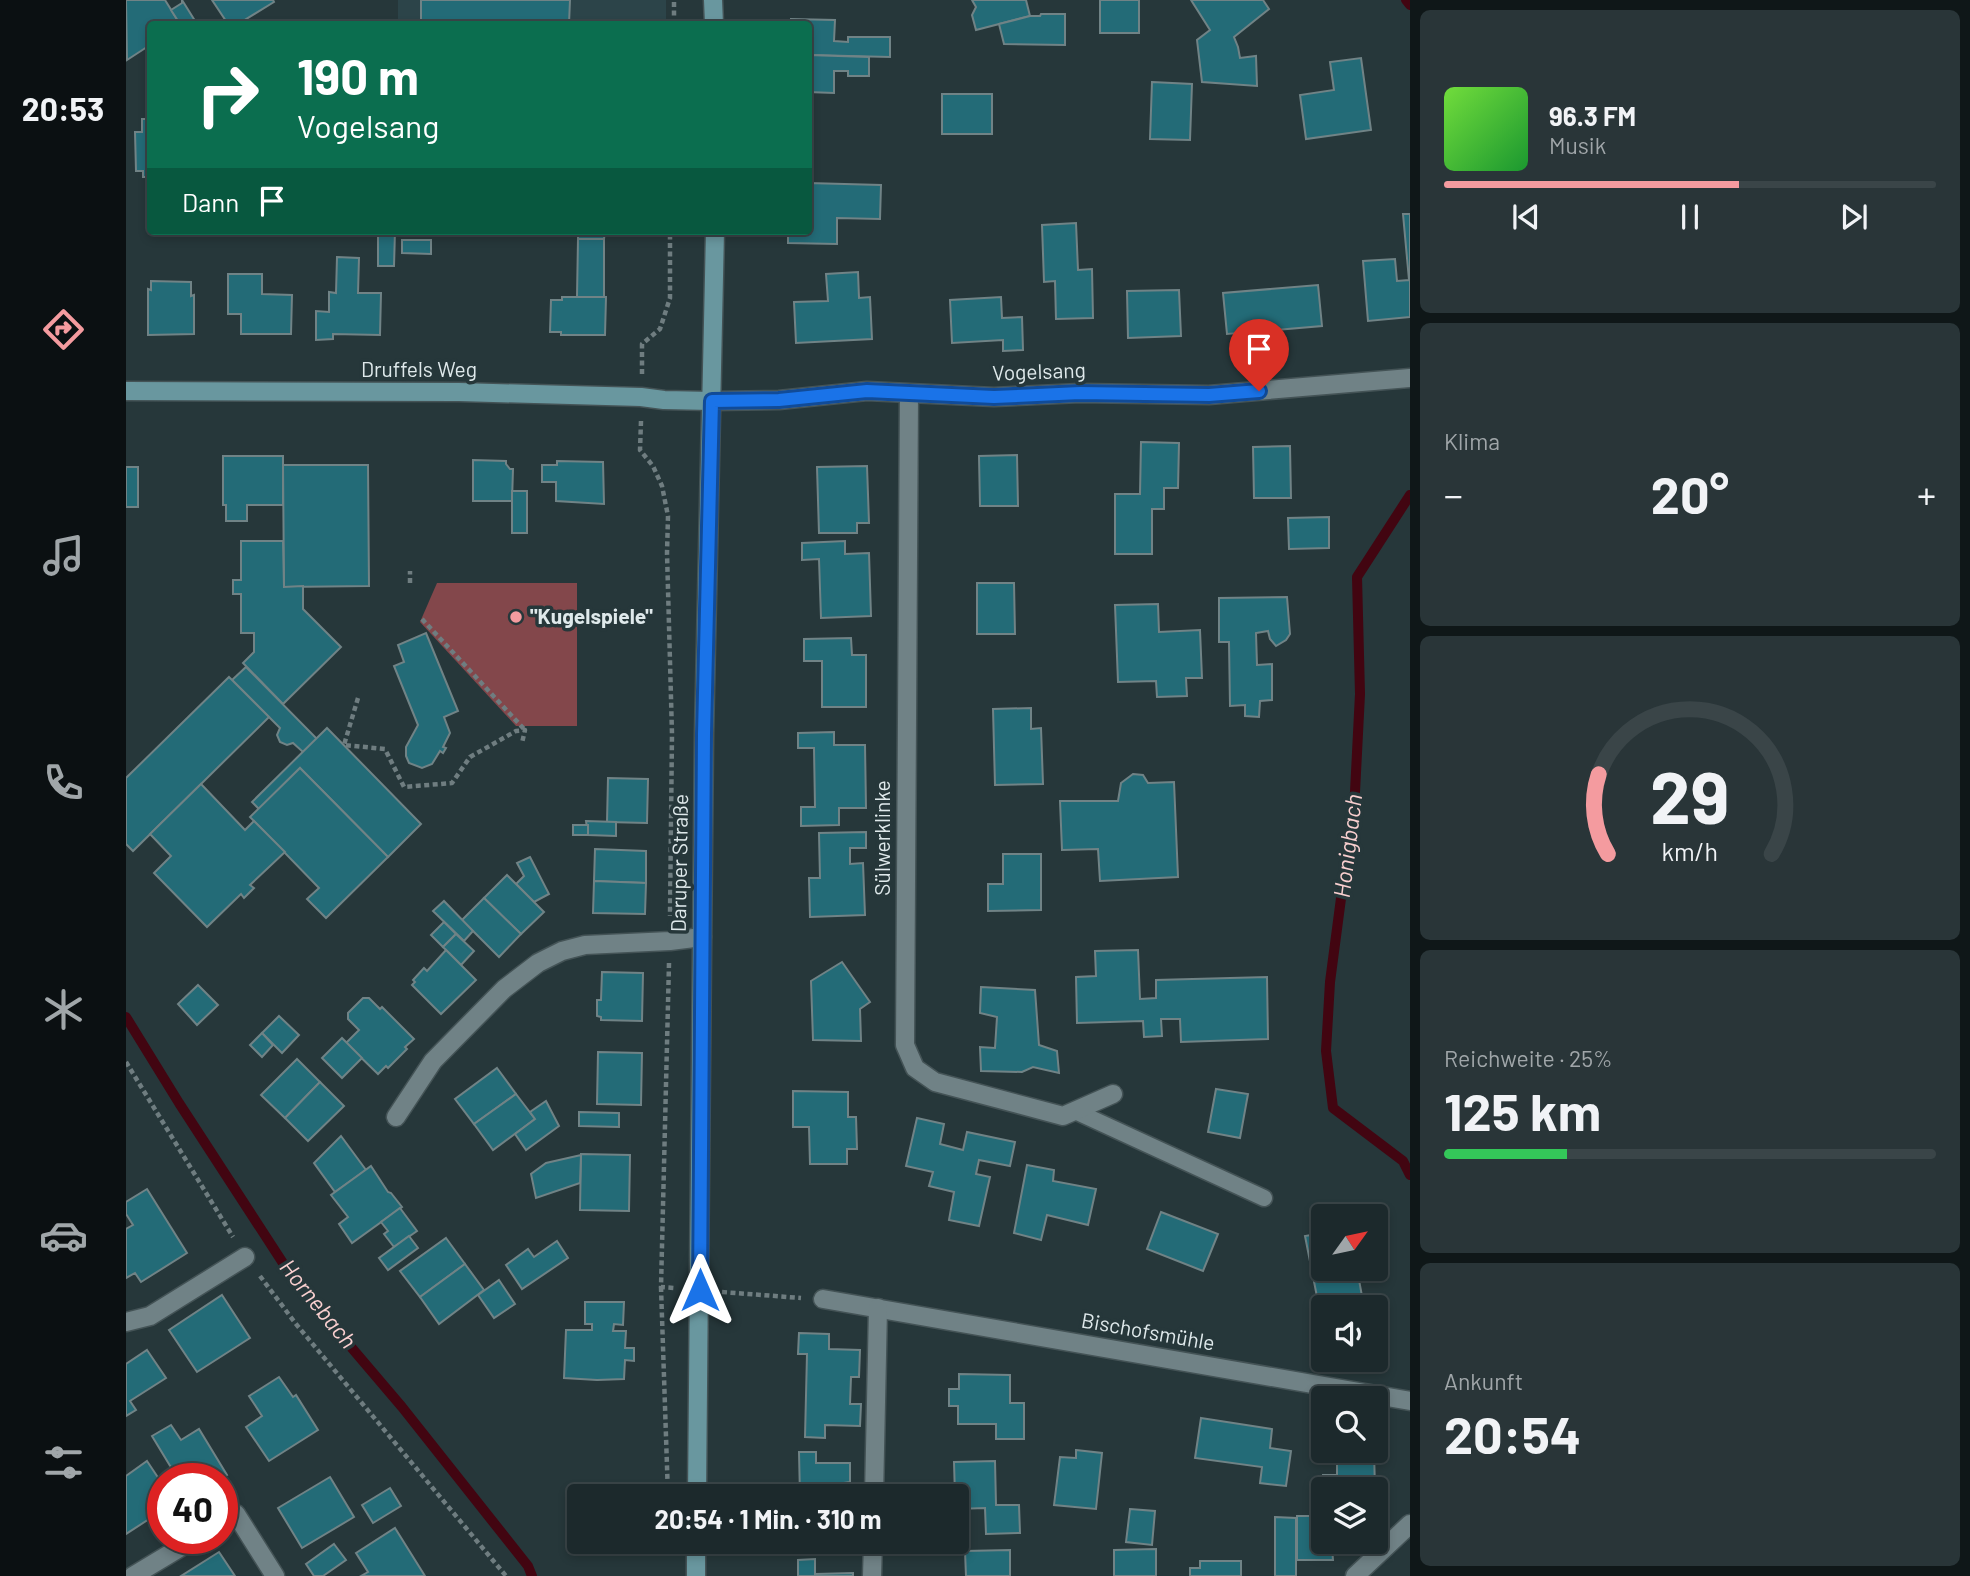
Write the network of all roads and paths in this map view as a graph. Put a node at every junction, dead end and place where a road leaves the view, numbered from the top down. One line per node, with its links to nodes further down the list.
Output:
1 (674, 0): 3 (path)
2 (713, 0): 4 (street)
3 (674, 21)
4 (714, 21)
5 (670, 235): 10 (path)
6 (715, 235): 11 (street, Daruper Straße)
7 (1410, 378): 9 (street, Vogelsang)
8 (126, 391): 10 (street, Druffels Weg)
9 (909, 394): 11 (street, Vogelsang); 22 (street, Sülwerklinke)
10 (641, 397): 11 (street, Druffels Weg); 19 (path)
11 (712, 401): 18 (street, Daruper Straße)
12 (411, 571): 13 (path)
13 (410, 583)
14 (422, 618): 16 (path)
15 (358, 698): 16 (path)
16 (525, 730): 17 (path)
17 (522, 743)
18 (702, 937): 19 (street); 27 (street, Daruper Straße)
19 (670, 941): 23 (street); 26 (path)
20 (126, 1062): 25 (path)
21 (1113, 1094): 22 (street, Sülwerklinke)
22 (1074, 1111): 24 (lane)
23 (396, 1117)
24 (1264, 1198)
25 (245, 1257): 30 (street); 42 (path)
26 (661, 1287): 27 (path); 32 (path)
27 (700, 1290): 28 (path); 33 (street, Daruper Straße)
28 (823, 1299): 29 (street, Bischofsmühle)
29 (878, 1308): 31 (street, Bischofsmühle); 34 (street)
30 (126, 1322)
31 (1410, 1401)
32 (668, 1484)
33 (697, 1484)
34 (874, 1484)
35 (238, 1517): 41 (street)
36 (1410, 1524): 45 (street)
37 (169, 1554): 40 (street)
38 (696, 1554): 43 (street)
39 (873, 1554): 44 (street)
40 (133, 1576)
41 (275, 1576)
42 (506, 1576)
43 (696, 1576)
44 (873, 1576)
45 (1355, 1576)

